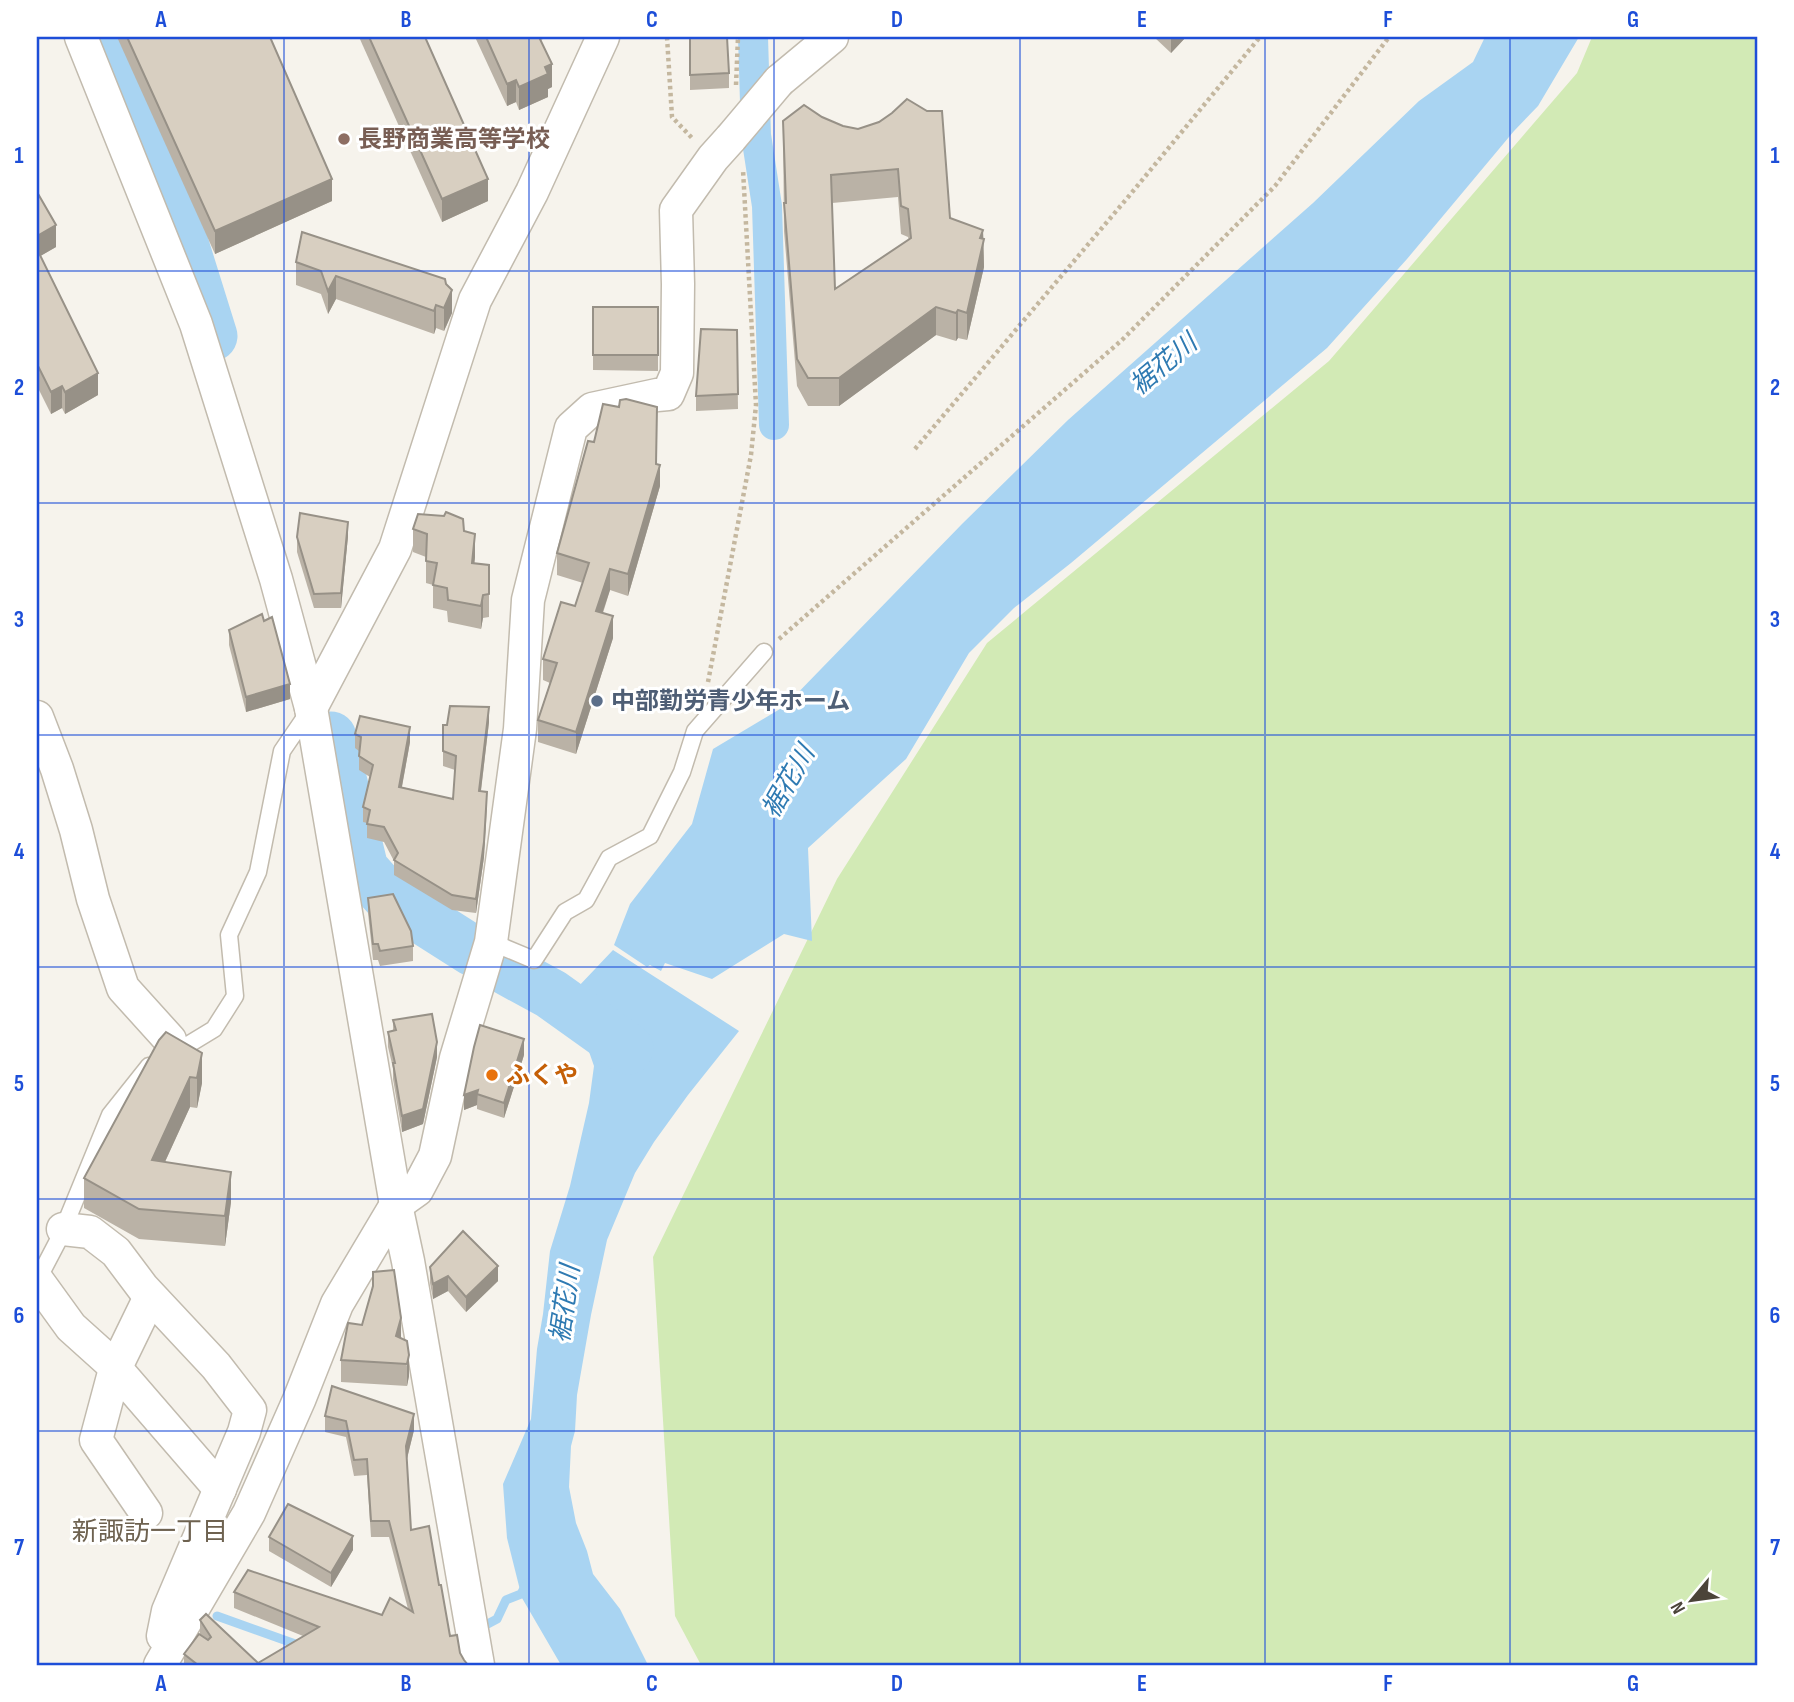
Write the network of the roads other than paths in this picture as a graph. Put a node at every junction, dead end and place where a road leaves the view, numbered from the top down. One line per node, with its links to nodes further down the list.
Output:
1 (81, 37): 5 (street)
2 (603, 37): 5 (street)
3 (832, 37): 7 (street, bridge)
4 (764, 652): 7 (lane)
5 (311, 708): 8 (lane); 9 (street)
6 (37, 717): 8 (street)
7 (491, 942): 9 (street)
8 (170, 1040): 10 (lane)
9 (396, 1205): 16 (street); 17 (street)
10 (63, 1228): 11 (lane); 12 (street)
11 (37, 1281): 13 (street)
12 (150, 1297): 13 (street); 14 (street)
13 (115, 1369): 14 (street); 15 (street)
14 (220, 1489): 16 (street)
15 (146, 1513)
16 (165, 1657)
17 (478, 1665)

